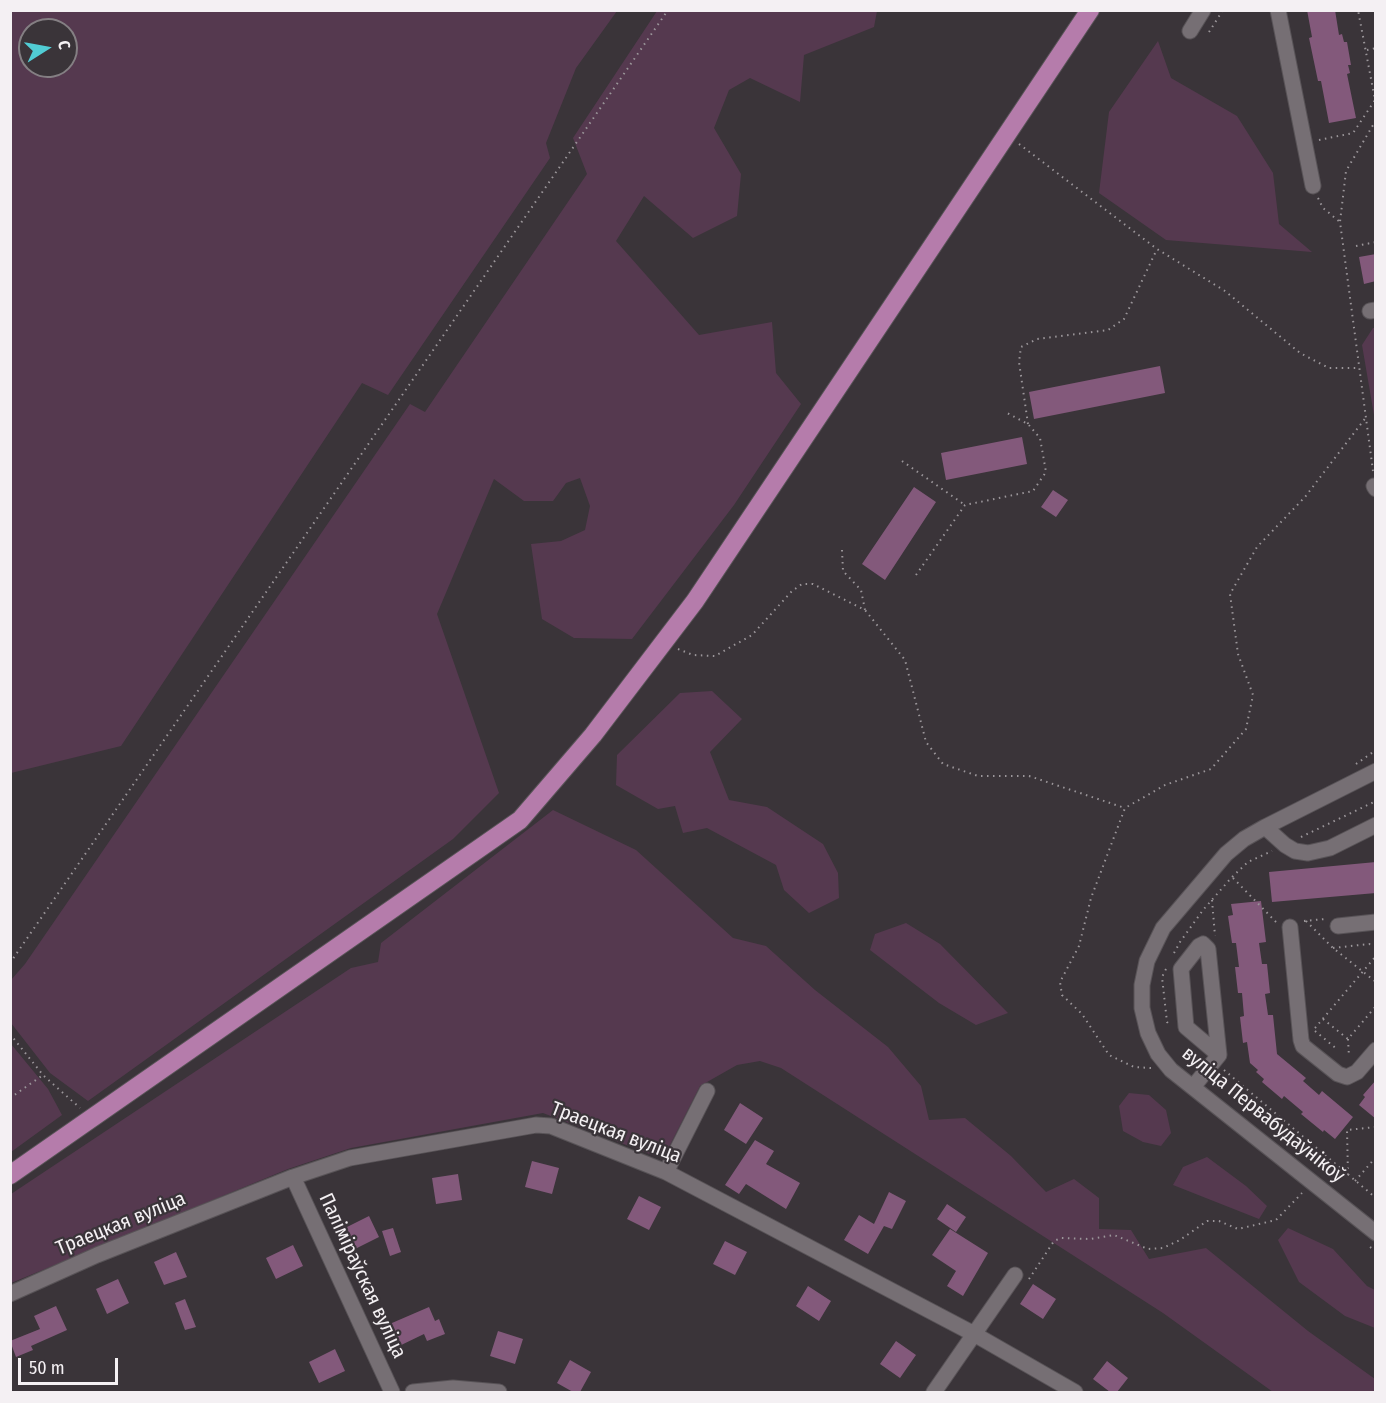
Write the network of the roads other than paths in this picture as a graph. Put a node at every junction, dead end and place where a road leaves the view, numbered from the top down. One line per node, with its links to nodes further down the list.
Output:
1 (1090, 10): 17 (main road)
2 (1203, 10): 4 (street)
3 (1278, 10): 5 (street)
4 (1190, 30)
5 (1313, 186)
6 (1376, 771): 8 (street, вуліца Первабудаўнікоў)
7 (1376, 825): 8 (street)
8 (1264, 827): 14 (street, вуліца Первабудаўнікоў)
9 (1334, 922): 10 (street)
10 (1376, 922)
11 (1287, 924): 12 (street)
12 (1376, 1050)
13 (1217, 1058): 13 (street); 14 (street)
14 (1193, 1087): 19 (street, вуліца Первабудаўнікоў)
15 (707, 1091): 16 (street)
16 (666, 1172): 18 (street, Траецкая вуліца); 22 (street, Траецкая вуліца)
17 (10, 1174)
18 (293, 1177): 21 (street, Траецкая вуліца); 23 (street, Паліміраўская вуліца)
19 (1371, 1238)
20 (1015, 1275): 22 (street)
21 (10, 1294)
22 (974, 1334): 26 (street); 27 (street, Траецкая вуліца)
23 (392, 1392)
24 (413, 1392): 25 (street)
25 (499, 1392)
26 (934, 1392)
27 (1075, 1392)

